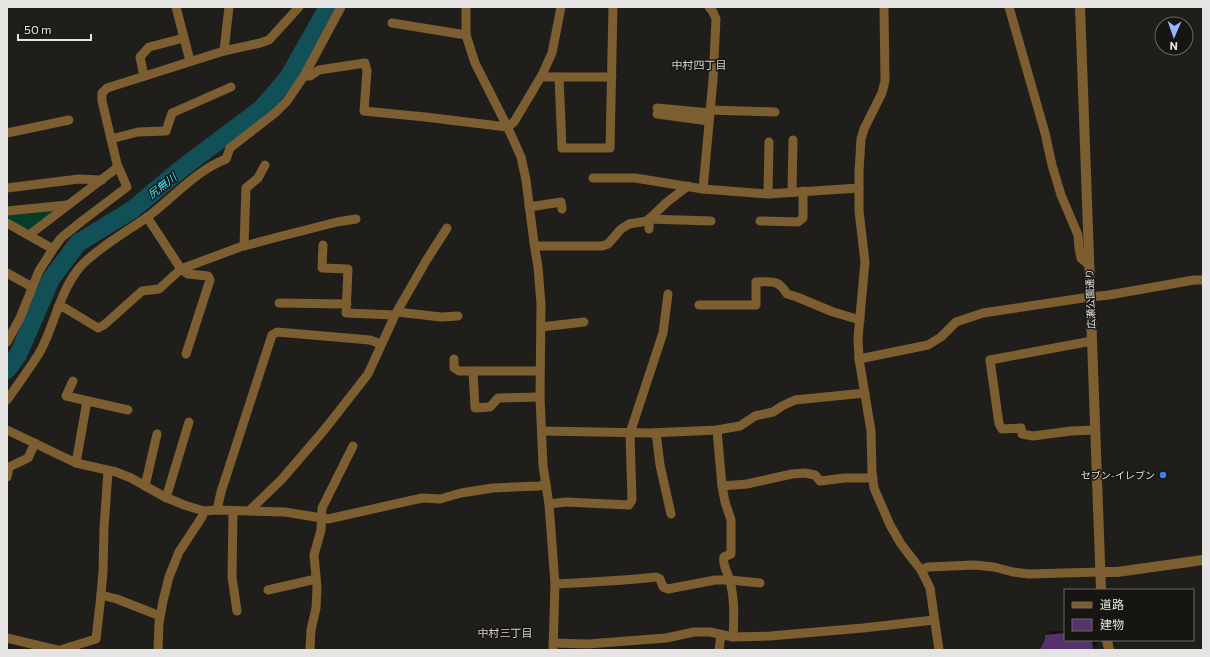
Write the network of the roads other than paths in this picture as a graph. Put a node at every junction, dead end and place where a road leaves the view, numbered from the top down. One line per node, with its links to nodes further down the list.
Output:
1 (176, 7): 14 (street)
2 (230, 7): 15 (street)
3 (299, 7): 15 (street)
4 (341, 7): 19 (street)
5 (466, 7): 13 (street)
6 (561, 7): 17 (street)
7 (613, 7): 21 (street)
8 (709, 7): 25 (street)
9 (884, 7): 38 (street)
10 (1009, 7): 59 (street)
11 (1080, 7): 59 (street, 広瀬公園通り)
12 (392, 24): 13 (street)
13 (466, 35): 27 (street)
14 (184, 38): 16 (street); 18 (street)
15 (224, 51): 16 (street)
16 (190, 61): 18 (street)
17 (542, 75): 20 (street); 27 (street)
18 (144, 76): 29 (street)
19 (304, 76): 27 (street); 47 (street)
20 (559, 77): 21 (street); 21 (street)
21 (612, 77)
22 (231, 86): 29 (street)
23 (657, 111): 25 (street)
24 (775, 112): 25 (street)
25 (710, 114): 39 (street)
26 (69, 120): 28 (street)
27 (507, 126): 44 (street)
28 (7, 133)
29 (111, 139): 33 (street)
30 (793, 140): 41 (street)
31 (769, 142): 42 (street)
32 (265, 165): 56 (street)
33 (118, 168): 35 (street); 58 (street)
34 (593, 178): 36 (street)
35 (102, 180): 37 (street); 43 (street)
36 (688, 186): 39 (street); 52 (street)
37 (7, 188)
38 (859, 188): 40 (street); 72 (street)
39 (703, 189): 42 (street)
40 (803, 191): 41 (street); 50 (street)
41 (792, 192): 42 (street)
42 (768, 194)
43 (68, 205): 46 (street); 54 (street)
44 (529, 207): 45 (street); 57 (street)
45 (562, 209)
46 (7, 211)
47 (147, 217): 60 (street); 69 (street)
48 (356, 219): 56 (street)
49 (711, 221): 52 (street)
50 (760, 221)
51 (7, 223): 54 (street)
52 (649, 224): 57 (street)
53 (447, 228): 70 (street)
54 (29, 235): 58 (street)
55 (323, 245): 67 (street)
56 (244, 246): 60 (street)
57 (534, 246): 74 (street)
58 (53, 249): 63 (street)
59 (1090, 265): 65 (street, 広瀬公園通り)
60 (180, 269): 69 (street); 78 (street)
61 (7, 273): 63 (street)
62 (1203, 280): 65 (street)
63 (32, 287): 76 (street)
64 (668, 294): 94 (street)
65 (1090, 297): 75 (street, 広瀬公園通り); 80 (street)
66 (279, 303): 67 (street)
67 (347, 304): 70 (street)
68 (699, 305): 72 (street)
69 (58, 307): 86 (street)
70 (396, 314): 71 (street); 77 (street)
71 (458, 316)
72 (860, 320): 80 (street)
73 (584, 322): 74 (street)
74 (541, 327): 82 (street)
75 (1092, 341): 92 (street, 広瀬公園通り); 92 (street)
76 (7, 342)
77 (381, 344): 110 (street); 113 (street)
78 (186, 354)
79 (454, 359): 81 (street)
80 (859, 359): 84 (street)
81 (473, 371): 82 (street); 85 (street)
82 (540, 371): 85 (street)
83 (73, 381): 87 (street)
84 (865, 393): 91 (street); 104 (street)
85 (540, 397): 93 (street)
86 (7, 400)
87 (87, 401): 88 (street); 101 (street)
88 (128, 410)
89 (189, 422): 99 (street)
90 (7, 430): 97 (street)
91 (717, 430): 95 (street); 107 (street)
92 (1095, 430): 120 (street, 広瀬公園通り)
93 (542, 431): 94 (street); 105 (street)
94 (630, 433): 95 (street); 109 (street)
95 (656, 433): 114 (street)
96 (157, 434): 106 (street)
97 (35, 443): 101 (street); 103 (street)
98 (173, 443): 99 (street)
99 (182, 446): 108 (street)
100 (353, 446): 115 (street)
101 (76, 463): 102 (street)
102 (108, 471): 106 (street); 128 (street)
103 (7, 477)
104 (873, 478): 107 (street); 119 (street)
105 (546, 484): 109 (street); 115 (street)
106 (145, 486): 108 (street)
107 (722, 486): 122 (street)
108 (166, 498): 111 (street)
109 (549, 504): 124 (street)
110 (217, 510): 111 (street); 112 (street)
111 (204, 511): 131 (street)
112 (233, 511): 113 (street); 117 (street)
113 (248, 511): 115 (street)
114 (671, 514)
115 (322, 518): 121 (street)
116 (223, 545): 117 (street)
117 (233, 546): 127 (street)
118 (1203, 560): 120 (street)
119 (921, 570): 120 (street); 132 (street)
120 (1100, 572): 125 (street, 広瀬公園通り)
121 (316, 579): 126 (street); 140 (street)
122 (730, 580): 123 (street); 124 (street); 134 (street)
123 (760, 583)
124 (555, 584): 136 (street)
125 (1101, 589)
126 (268, 590)
127 (235, 594): 129 (street); 130 (street)
128 (101, 595): 131 (street); 138 (street)
129 (225, 597)
130 (237, 611)
131 (160, 616): 139 (street)
132 (934, 620): 134 (street); 142 (street)
133 (721, 635): 134 (street); 136 (street); 141 (street)
134 (734, 637)
135 (7, 638): 137 (street)
136 (553, 647)
137 (57, 650)
138 (60, 650)
139 (158, 650)
140 (310, 650)
141 (720, 650)
142 (939, 650)

